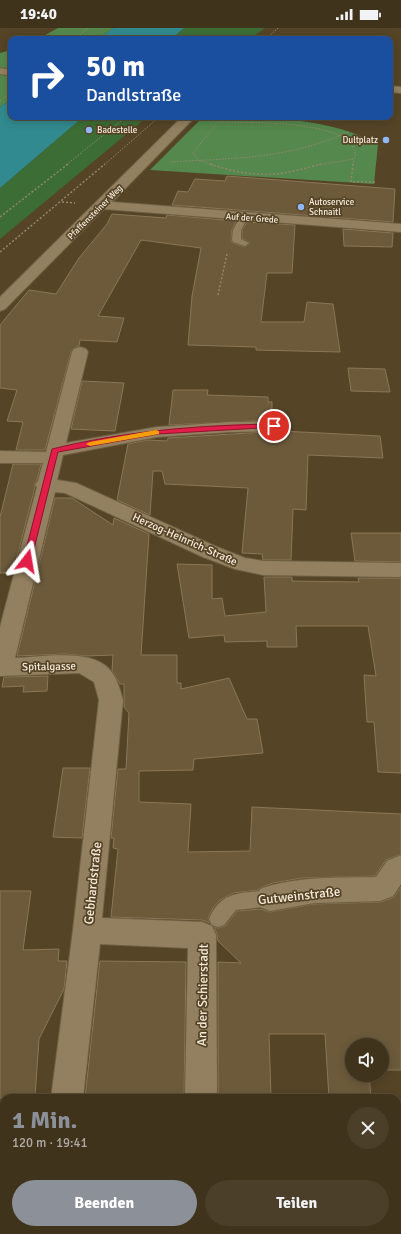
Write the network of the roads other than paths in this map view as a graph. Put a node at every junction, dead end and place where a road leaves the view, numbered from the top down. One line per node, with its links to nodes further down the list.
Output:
1 (186, 120): 2 (street, Pfaffensteiner Weg)
2 (102, 205): 3 (street, Auf der Grede); 6 (street, Pfaffensteiner Weg)
3 (244, 217): 4 (street, Auf der Grede); 5 (lane)
4 (401, 228)
5 (245, 243)
6 (0, 306)
7 (80, 352): 9 (street)
8 (274, 426): 9 (street)
9 (54, 454): 10 (street); 11 (street)
10 (0, 457)
11 (46, 485): 12 (street, Herzog-Heinrich-Straße); 13 (street)
12 (401, 570)
13 (1, 667): 14 (street, Spitalgasse)
14 (97, 671): 18 (street, Gebhardstraße)
15 (401, 867): 16 (street, Gutweinstraße)
16 (270, 898): 17 (lane, Gutweinstraße)
17 (209, 928): 18 (street, An der Schierstadt); 20 (street, An der Schierstadt)
18 (87, 930): 19 (street, Gebhardstraße)
19 (68, 1094)
20 (201, 1094)

